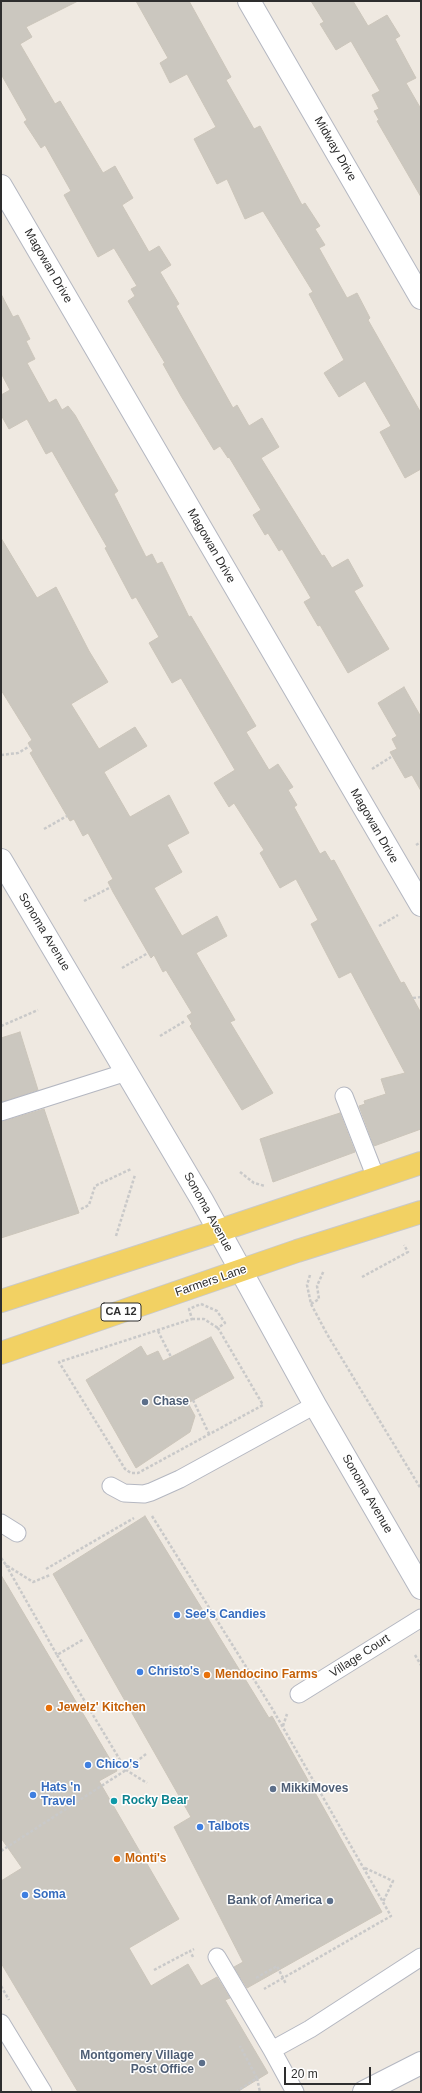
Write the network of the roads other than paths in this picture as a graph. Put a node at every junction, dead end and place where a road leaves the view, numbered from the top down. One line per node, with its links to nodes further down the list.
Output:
1 (249, 1): 3 (street, Midway Drive)
2 (1, 186): 5 (street, Magowan Drive)
3 (421, 298)
4 (1, 860): 6 (street, Sonoma Avenue)
5 (421, 905)
6 (127, 1072): 8 (lane); 12 (street, Sonoma Avenue)
7 (344, 1096): 10 (lane)
8 (1, 1112)
9 (421, 1162): 10 (main road)
10 (376, 1178): 12 (main road)
11 (421, 1212): 13 (main road, Farmers Lane / CA 12)
12 (218, 1231): 13 (street, Sonoma Avenue); 14 (main road)
13 (240, 1271): 15 (main road, Farmers Lane / CA 12); 16 (street, Sonoma Avenue)
14 (1, 1301)
15 (1, 1353)
16 (315, 1405): 17 (lane); 20 (street, Sonoma Avenue)
17 (111, 1486)
18 (1, 1523): 19 (lane)
19 (17, 1533)
20 (421, 1588)
21 (421, 1618): 22 (lane, Village Court)
22 (299, 1694)
23 (217, 1957): 26 (lane)
24 (421, 1957): 26 (lane)
25 (1, 2023): 28 (lane)
26 (272, 2050): 29 (lane)
27 (421, 2063): 30 (street)
28 (43, 2092)
29 (295, 2092)
30 (364, 2092)

